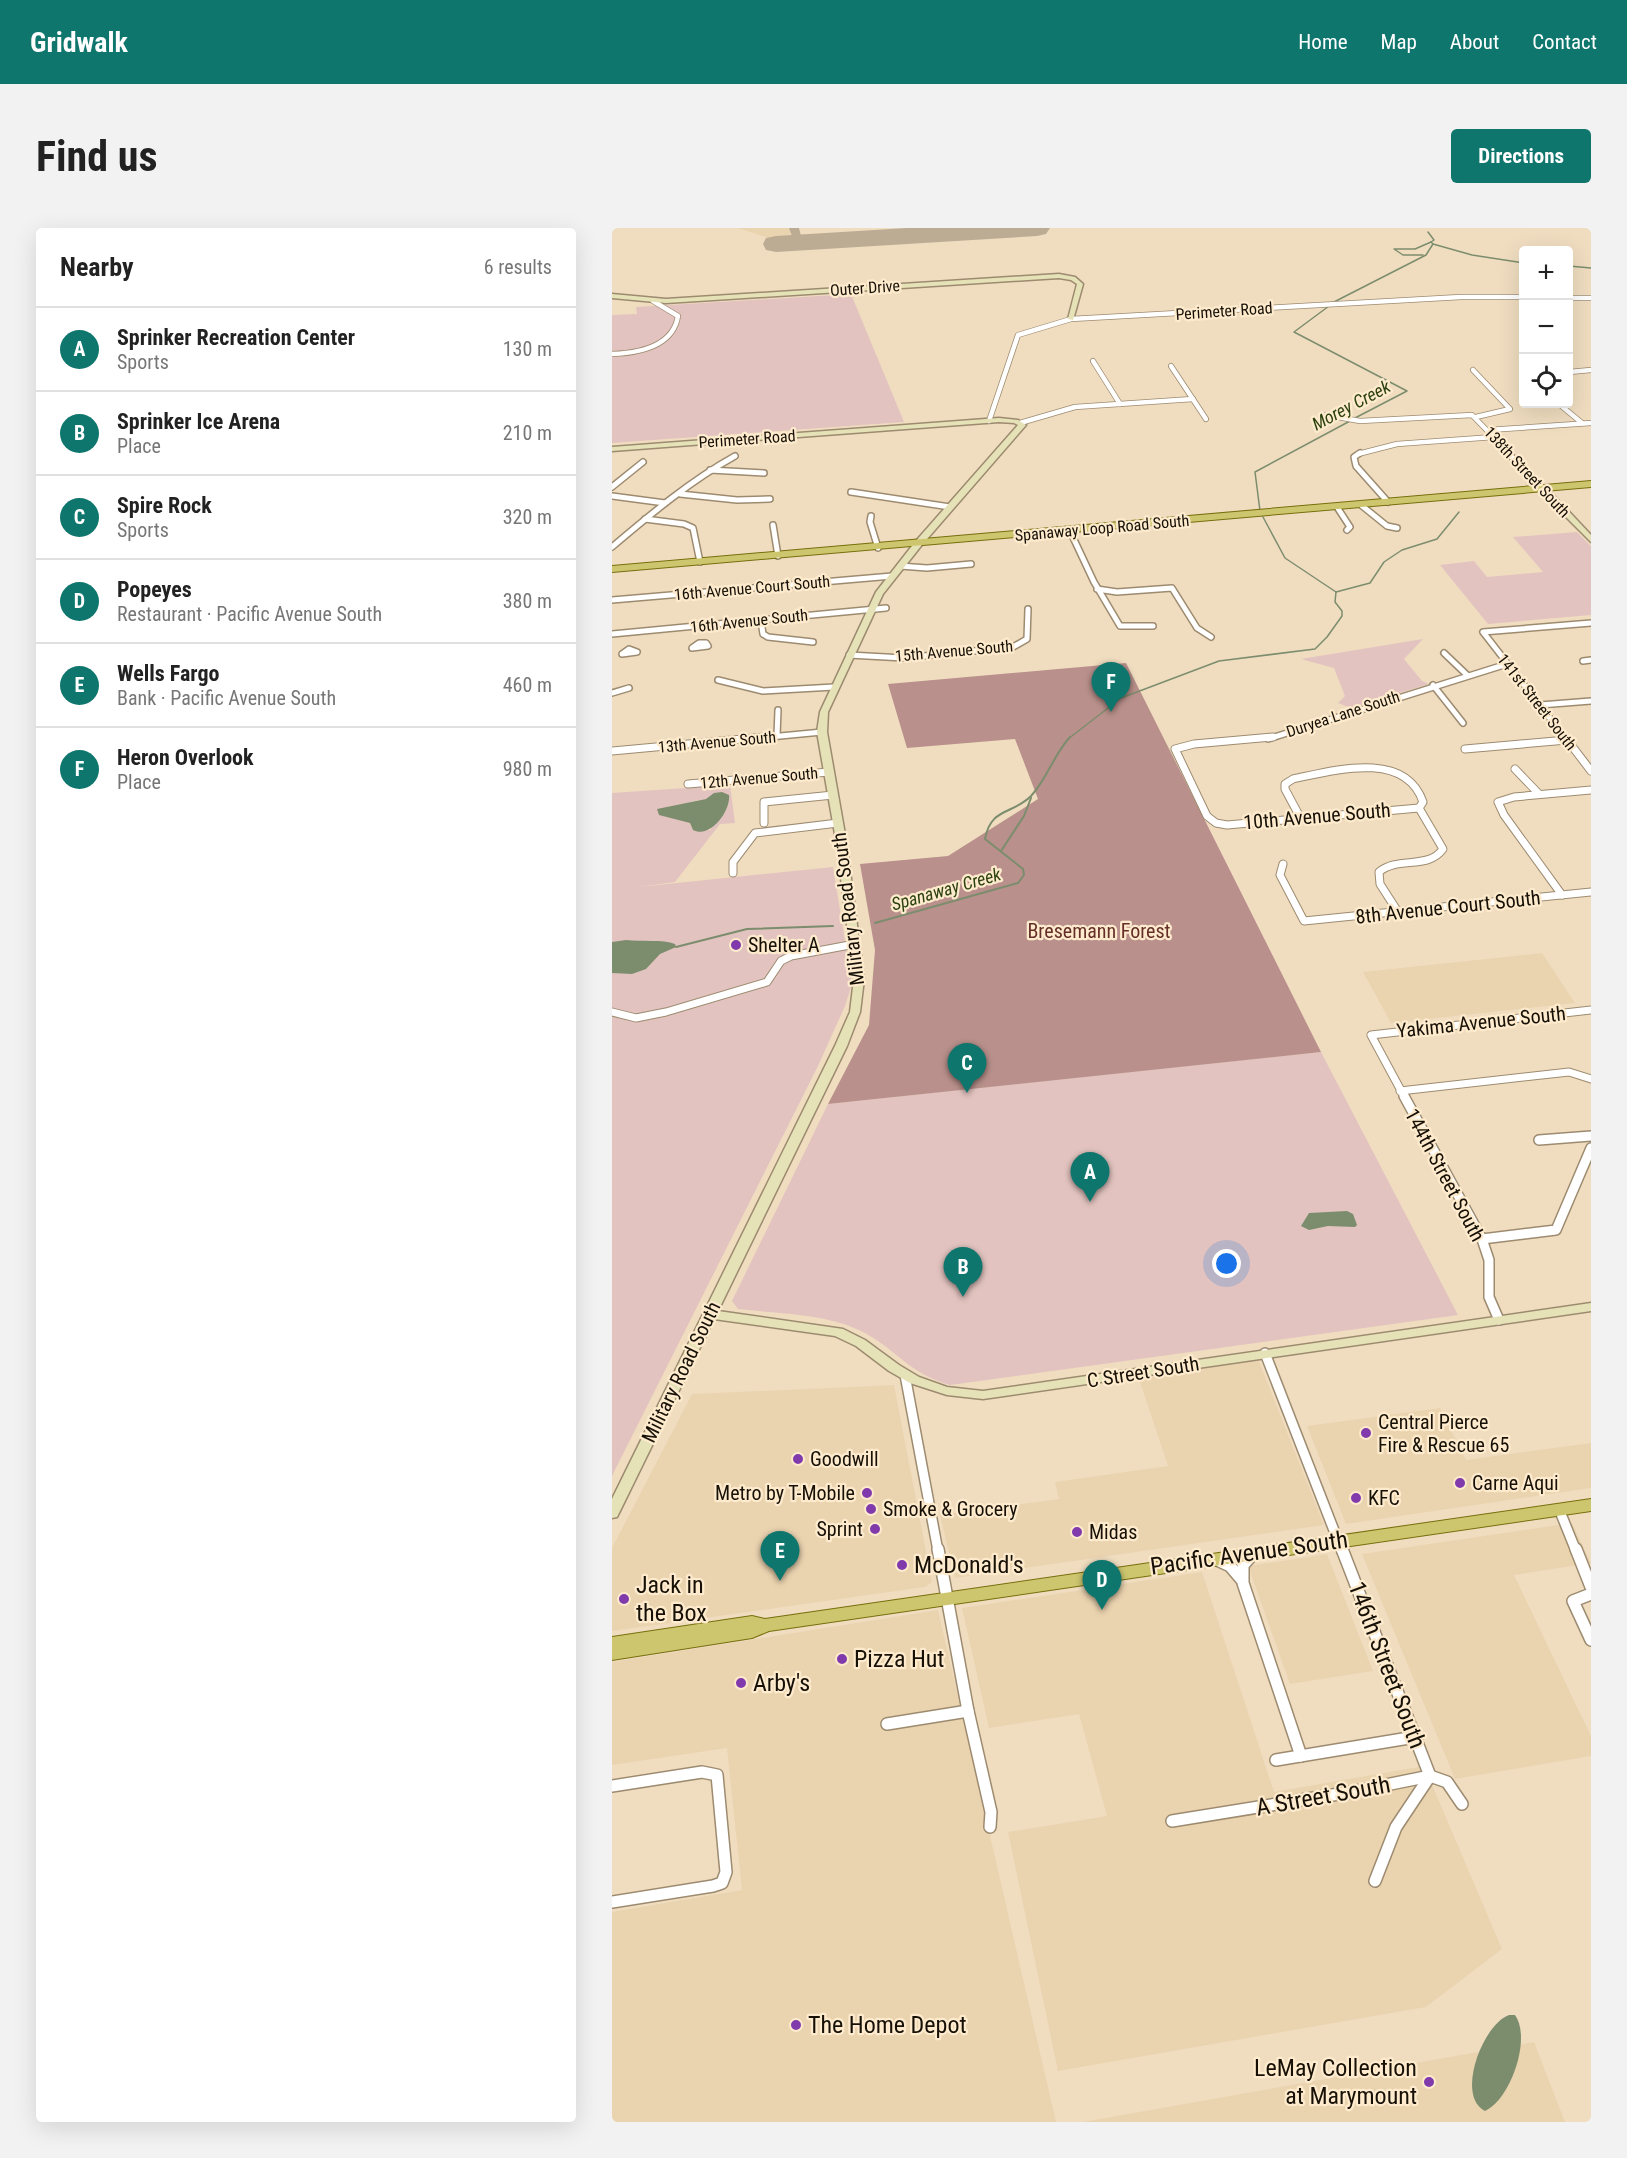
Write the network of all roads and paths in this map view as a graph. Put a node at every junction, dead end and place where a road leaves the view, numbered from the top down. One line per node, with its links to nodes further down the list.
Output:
1 (612, 296): 5 (street, Outer Drive)
2 (1519, 297): 6 (street, Perimeter Road)
3 (1573, 298): 4 (street)
4 (1591, 298)
5 (653, 301): 6 (street, Outer Drive); 7 (street)
6 (1071, 319): 19 (street, Perimeter Road)
7 (612, 354)
8 (1093, 361): 14 (street)
9 (1171, 366): 13 (street)
10 (1473, 370): 17 (street, 138th Street South)
11 (1591, 370): 12 (street)
12 (1573, 372)
13 (1193, 399): 14 (street); 18 (street)
14 (1120, 404): 20 (street)
15 (1564, 408): 21 (street)
16 (1326, 415): 17 (street)
17 (1476, 417): 23 (street, 138th Street South)
18 (1206, 419)
19 (989, 421): 20 (street, Perimeter Road); 25 (street, Perimeter Road)
20 (1020, 423): 42 (street, Military Road South)
21 (1582, 423): 22 (street); 23 (street)
22 (1591, 423)
23 (1488, 430): 24 (street, 138th Street South)
24 (1494, 437): 34 (street, 138th Street South); 40 (street)
25 (612, 449)
26 (735, 456): 28 (street)
27 (643, 462): 31 (street)
28 (710, 470): 29 (street); 36 (street)
29 (764, 473)
30 (612, 478): 31 (street)
31 (623, 478): 33 (street)
32 (1591, 484): 34 (main road, Spanaway Loop Road South)
33 (612, 487)
34 (1542, 488): 40 (main road, Spanaway Loop Road South); 50 (street, 138th Street South)
35 (850, 492): 42 (street)
36 (680, 494): 38 (street); 39 (street)
37 (612, 496): 39 (street)
38 (770, 499)
39 (665, 502): 45 (street)
40 (1388, 502): 41 (main road, Spanaway Loop Road South)
41 (1361, 505): 43 (main road, Spanaway Loop Road South); 47 (street)
42 (950, 507): 51 (street, Military Road South)
43 (1337, 507): 48 (street); 49 (main road, Spanaway Loop Road South)
44 (871, 516): 53 (street)
45 (645, 519): 52 (street); 55 (street)
46 (773, 525): 54 (street)
47 (1397, 528)
48 (1347, 530)
49 (1070, 531): 51 (main road, Spanaway Loop Road South); 60 (street)
50 (1591, 540)
51 (918, 544): 53 (main road, Spanaway Loop Road South); 57 (street, Military Road South)
52 (612, 547)
53 (878, 548): 54 (main road, Spanaway Loop Road South)
54 (778, 556): 55 (main road, Spanaway Loop Road South)
55 (700, 562): 58 (main road, Spanaway Loop Road South)
56 (971, 564): 57 (street)
57 (900, 566): 59 (street, Military Road South)
58 (612, 569)
59 (892, 576): 61 (street, 16th Avenue Court South); 63 (street, Military Road South)
60 (1097, 589): 67 (street); 71 (street)
61 (612, 600)
62 (886, 608): 63 (street, 16th Avenue South)
63 (871, 609): 65 (street, 16th Avenue South); 76 (street, Military Road South)
64 (1028, 609): 76 (street, 15th Avenue South)
65 (761, 621): 68 (street, 16th Avenue South); 72 (street)
66 (1591, 623): 79 (street, 141st Street South)
67 (1153, 626)
68 (696, 627): 69 (street, 16th Avenue South); 73 (street)
69 (627, 633): 70 (street, 16th Avenue South); 74 (street)
70 (612, 634)
71 (1211, 637)
72 (813, 642)
73 (699, 643)
74 (629, 649)
75 (1444, 653): 80 (street)
76 (849, 655): 83 (street, Military Road South)
77 (1591, 660): 78 (street)
78 (1583, 661)
79 (1507, 664): 80 (street, Duryea Lane South); 87 (street, 141st Street South)
80 (1467, 675): 82 (street, Duryea Lane South)
81 (718, 680): 83 (street)
82 (1433, 685): 89 (street); 106 (street, Duryea Lane South)
83 (834, 687): 90 (street, Military Road South)
84 (629, 688): 85 (street)
85 (612, 693)
86 (1591, 701): 87 (street)
87 (1540, 705): 92 (street, 141st Street South)
88 (778, 710): 91 (street)
89 (1463, 723)
90 (822, 732): 91 (street, 13th Avenue South); 97 (street, Military Road South)
91 (777, 736): 94 (street, 13th Avenue South)
92 (1567, 740): 93 (street); 96 (street, 141st Street South)
93 (1465, 749)
94 (612, 751)
95 (1515, 769): 100 (street)
96 (1591, 771)
97 (829, 772): 98 (street, 12th Avenue South); 101 (street, Military Road South)
98 (688, 784)
99 (1591, 790): 100 (street)
100 (1539, 794): 110 (street)
101 (833, 795): 104 (street); 105 (street, Military Road South)
102 (1419, 808): 103 (street, 10th Avenue South); 103 (street); 111 (street)
103 (1300, 817): 106 (street, 10th Avenue South)
104 (764, 823)
105 (838, 823): 108 (street); 112 (street, Military Road South)
106 (1215, 823)
107 (1283, 864): 111 (street, 8th Avenue Court South)
108 (733, 873)
109 (1591, 892): 110 (street, 8th Avenue Court South)
110 (1562, 895): 111 (street, 8th Avenue Court South)
111 (1398, 912)
112 (855, 944): 114 (street); 123 (street, Military Road South)
113 (1591, 1010): 115 (street, Yakima Avenue South)
114 (612, 1012)
115 (1371, 1035): 117 (street, 144th Street South)
116 (1591, 1079): 117 (street)
117 (1400, 1091): 121 (street, 144th Street South)
118 (1591, 1136): 119 (street)
119 (1539, 1140)
120 (1591, 1148): 121 (street)
121 (1482, 1239): 124 (street, 144th Street South)
122 (1591, 1307): 124 (street, C Street South)
123 (710, 1314): 126 (street, C Street South); 129 (street, Military Road South)
124 (1499, 1320): 125 (street, C Street South)
125 (1265, 1353): 126 (street, C Street South); 130 (street, 146th Street South)
126 (905, 1375): 136 (street)
127 (1591, 1505): 128 (main road, Pacific Avenue South)
128 (1558, 1509): 130 (main road, Pacific Avenue South); 134 (street)
129 (612, 1514)
130 (1339, 1541): 131 (main road, Pacific Avenue South); 143 (street, 146th Street South)
131 (1256, 1552): 132 (main road, Pacific Avenue South); 133 (street)
132 (1213, 1559): 133 (street); 136 (main road, Pacific Avenue South)
133 (1243, 1583): 144 (street)
134 (1591, 1587)
135 (1591, 1594): 138 (street)
136 (947, 1597): 137 (main road, Pacific Avenue South); 141 (street)
137 (765, 1625): 139 (main road, Pacific Avenue South); 140 (main road, Pacific Avenue South)
138 (1591, 1640)
139 (612, 1643)
140 (612, 1654)
141 (968, 1711): 142 (street); 150 (street)
142 (887, 1724)
143 (1415, 1737): 144 (street); 146 (street, 146th Street South)
144 (1301, 1756): 145 (street)
145 (1276, 1760)
146 (1430, 1776): 148 (street); 149 (street, A Street South); 151 (street)
147 (612, 1786): 152 (street)
148 (1462, 1804)
149 (1172, 1821)
150 (990, 1827)
151 (1375, 1881)
152 (612, 1902)

